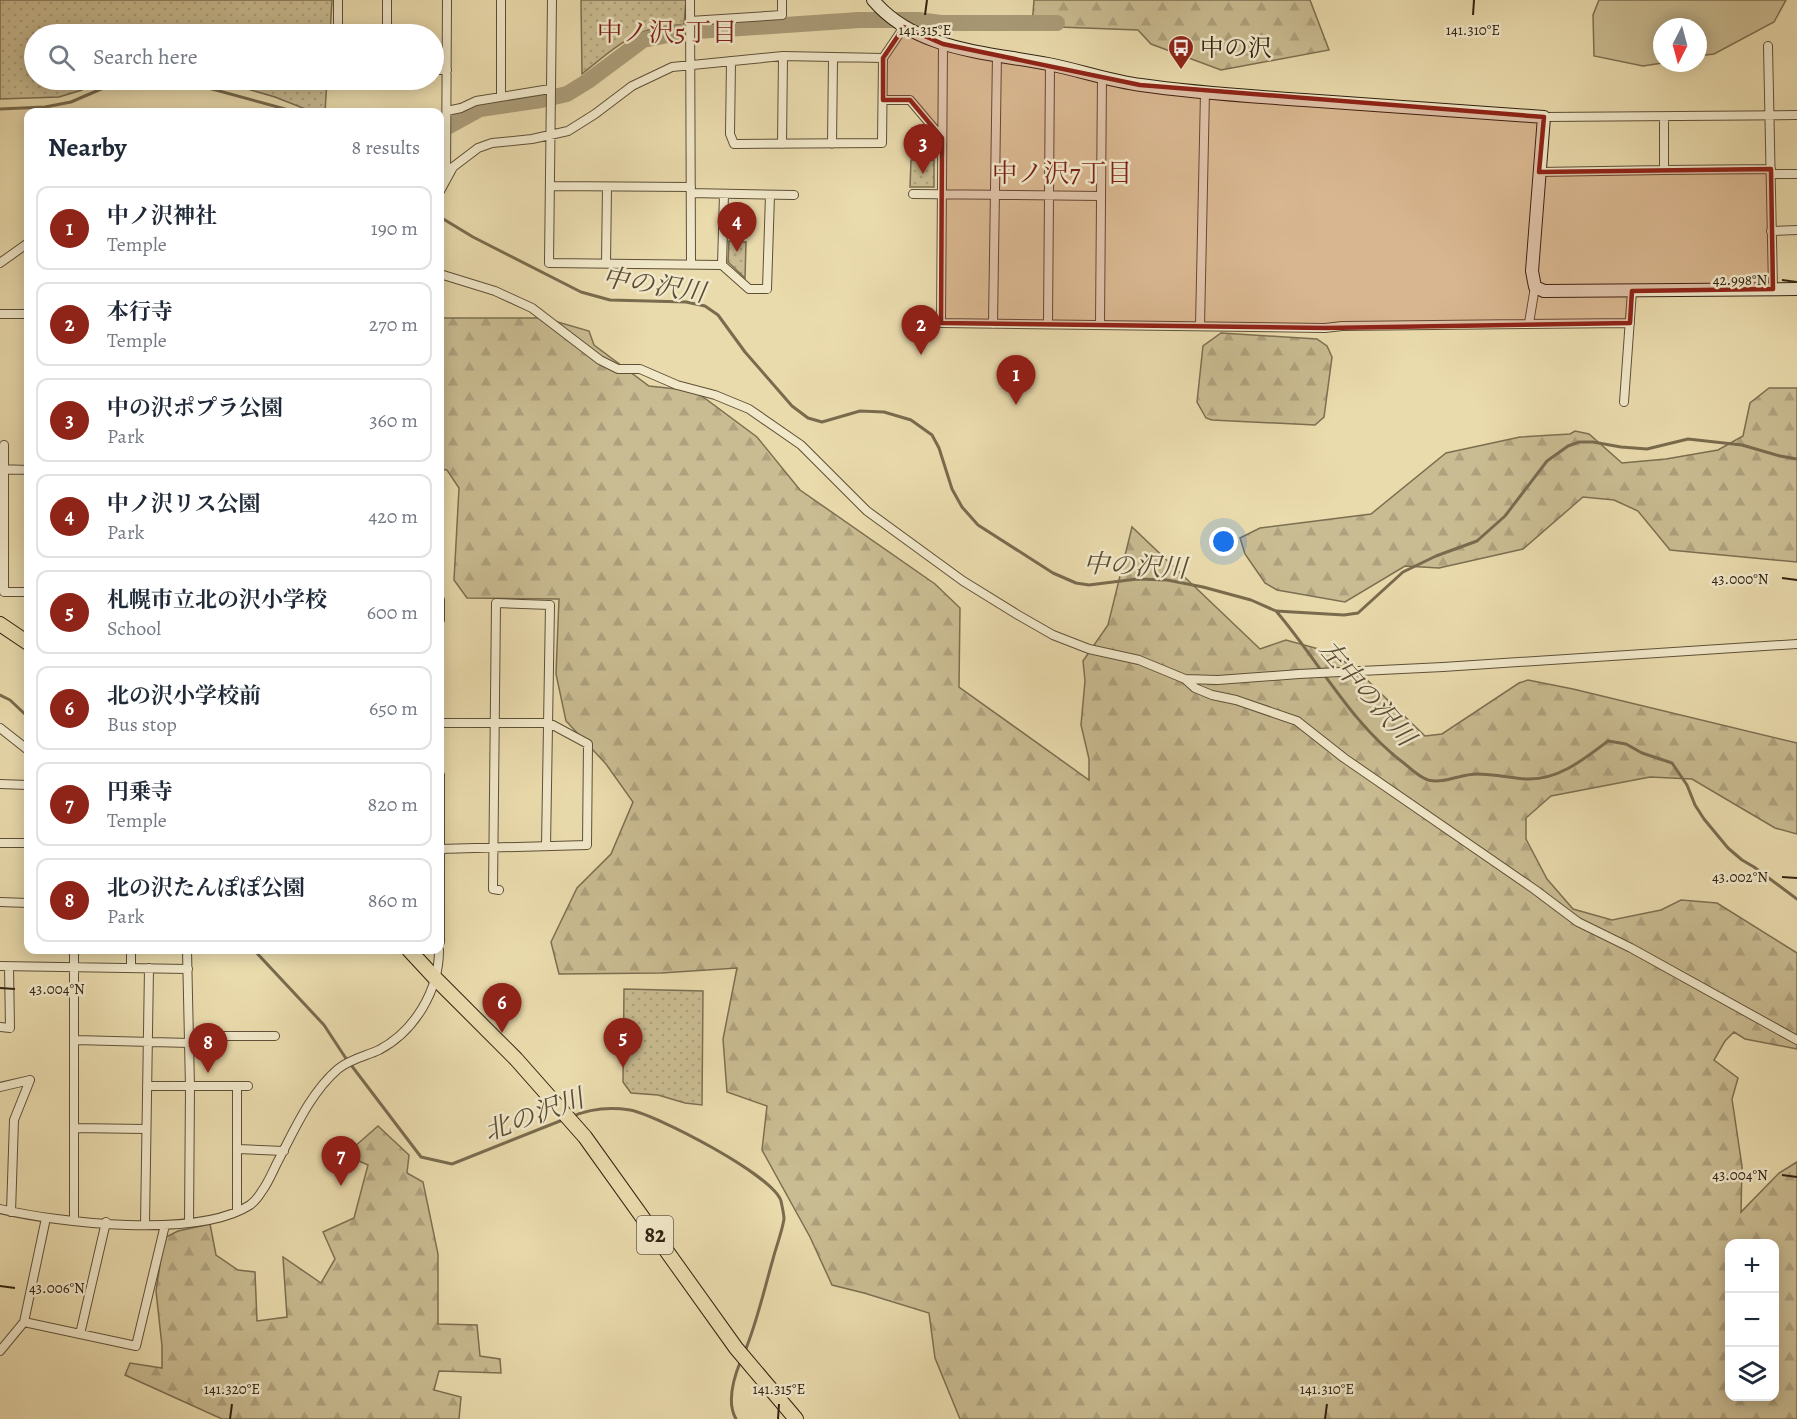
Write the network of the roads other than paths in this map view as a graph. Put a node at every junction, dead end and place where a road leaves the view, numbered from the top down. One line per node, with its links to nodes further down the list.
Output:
1 (338, 0): 10 (street)
2 (387, 0): 11 (street)
3 (447, 0): 22 (street)
4 (501, 0): 26 (street)
5 (552, 0): 25 (street)
6 (690, 0): 9 (street)
7 (782, 0): 9 (street)
8 (873, 0): 12 (street)
9 (689, 23): 21 (street)
10 (338, 24)
11 (387, 24)
12 (904, 27): 13 (street); 18 (street)
13 (943, 44): 15 (street); 33 (street)
14 (1768, 46): 29 (street)
15 (996, 54): 20 (street); 51 (street)
16 (783, 56): 17 (street); 19 (street); 35 (street)
17 (833, 58): 18 (street); 36 (street)
18 (883, 58): 27 (street)
19 (731, 61): 21 (street); 35 (street)
20 (1050, 64): 23 (street); 52 (street)
21 (689, 65): 34 (street); 45 (street)
22 (447, 70): 28 (street)
23 (1102, 76): 24 (street); 53 (street)
24 (1205, 92): 31 (street); 73 (street)
25 (550, 95): 26 (street); 34 (street)
26 (501, 96): 28 (street)
27 (884, 100): 33 (street); 36 (street)
28 (446, 114): 41 (street)
29 (1770, 115): 30 (street); 32 (street); 38 (street)
30 (1797, 115)
31 (1544, 117): 32 (street); 39 (street)
32 (1664, 117): 37 (street)
33 (942, 133): 48 (street)
34 (550, 135): 41 (street); 43 (street)
35 (782, 144): 36 (street)
36 (832, 144)
37 (1664, 170): 38 (street); 39 (street)
38 (1771, 171): 40 (street); 55 (street)
39 (1539, 172): 62 (street)
40 (1797, 174)
41 (446, 177): 42 (street)
42 (444, 182)
43 (550, 186): 44 (street); 58 (street)
44 (607, 187): 45 (street); 58 (street)
45 (692, 190): 46 (street); 59 (street)
46 (724, 194): 49 (street); 60 (street)
47 (913, 194): 48 (street)
48 (941, 194): 51 (street); 70 (street)
49 (770, 195): 50 (street); 60 (street)
50 (794, 195)
51 (995, 195): 52 (street); 70 (street)
52 (1049, 195): 53 (street); 71 (street)
53 (1100, 196): 72 (street)
54 (1797, 230): 55 (street)
55 (1772, 231): 63 (street)
56 (24, 246): 57 (street)
57 (0, 263)
58 (606, 263): 59 (street)
59 (691, 264): 60 (street)
60 (722, 265)
61 (444, 275): 82 (street)
62 (1535, 287): 65 (street); 68 (street)
63 (1773, 289): 64 (street); 65 (street)
64 (1797, 289)
65 (1632, 291): 69 (street)
66 (0, 314): 67 (street)
67 (24, 314)
68 (1529, 323): 69 (street); 73 (street)
69 (1630, 323): 74 (street)
70 (993, 324): 71 (street)
71 (1048, 324): 72 (street)
72 (1100, 324): 73 (street)
73 (1200, 326)
74 (1624, 402)
75 (4, 445): 76 (street)
76 (2, 469): 77 (street); 78 (street)
77 (24, 470)
78 (24, 592)
79 (0, 624): 80 (main road)
80 (24, 640)
81 (1797, 644): 82 (street)
82 (1185, 679): 113 (street)
83 (444, 723): 84 (street)
84 (495, 723): 85 (street); 85 (street); 93 (street)
85 (549, 723): 92 (street); 92 (street)
86 (0, 728): 87 (street)
87 (24, 747)
88 (0, 784): 89 (street)
89 (24, 785)
90 (0, 843): 91 (street)
91 (24, 843)
92 (546, 846): 93 (street)
93 (494, 848): 94 (street); 95 (street)
94 (444, 849)
95 (499, 890)
96 (0, 902): 97 (street)
97 (24, 903)
98 (74, 954): 104 (street)
99 (131, 954): 105 (street)
100 (187, 954): 107 (street)
101 (413, 954): 108 (main road, 82)
102 (440, 954): 108 (street)
103 (5, 967): 104 (street); 109 (street)
104 (75, 968): 105 (street); 112 (street)
105 (131, 968): 106 (street)
106 (149, 968): 107 (street); 114 (street)
107 (188, 969): 111 (street)
108 (435, 978): 123 (street); 136 (main road, 82)
109 (0, 1027)
110 (275, 1036): 111 (street)
111 (190, 1039): 114 (street); 119 (street)
112 (75, 1040): 114 (street); 120 (street)
113 (1797, 1040)
114 (147, 1042): 115 (street)
115 (147, 1086): 119 (street); 121 (street)
116 (237, 1086): 117 (street); 119 (street); 122 (street)
117 (248, 1086)
118 (0, 1087): 126 (street)
119 (190, 1087): 130 (street)
120 (75, 1128): 121 (street); 128 (street)
121 (146, 1129): 131 (street)
122 (238, 1149): 123 (street); 125 (street)
123 (284, 1151): 125 (street)
124 (0, 1209): 126 (street)
125 (237, 1211): 130 (street)
126 (11, 1212): 127 (street)
127 (46, 1218): 128 (street); 133 (street)
128 (74, 1221): 129 (street)
129 (106, 1222): 131 (street); 134 (street)
130 (189, 1223): 132 (street)
131 (145, 1224): 132 (street)
132 (165, 1225): 134 (street)
133 (24, 1322): 134 (street); 135 (street)
134 (80, 1334)
135 (0, 1351)
136 (796, 1419)

